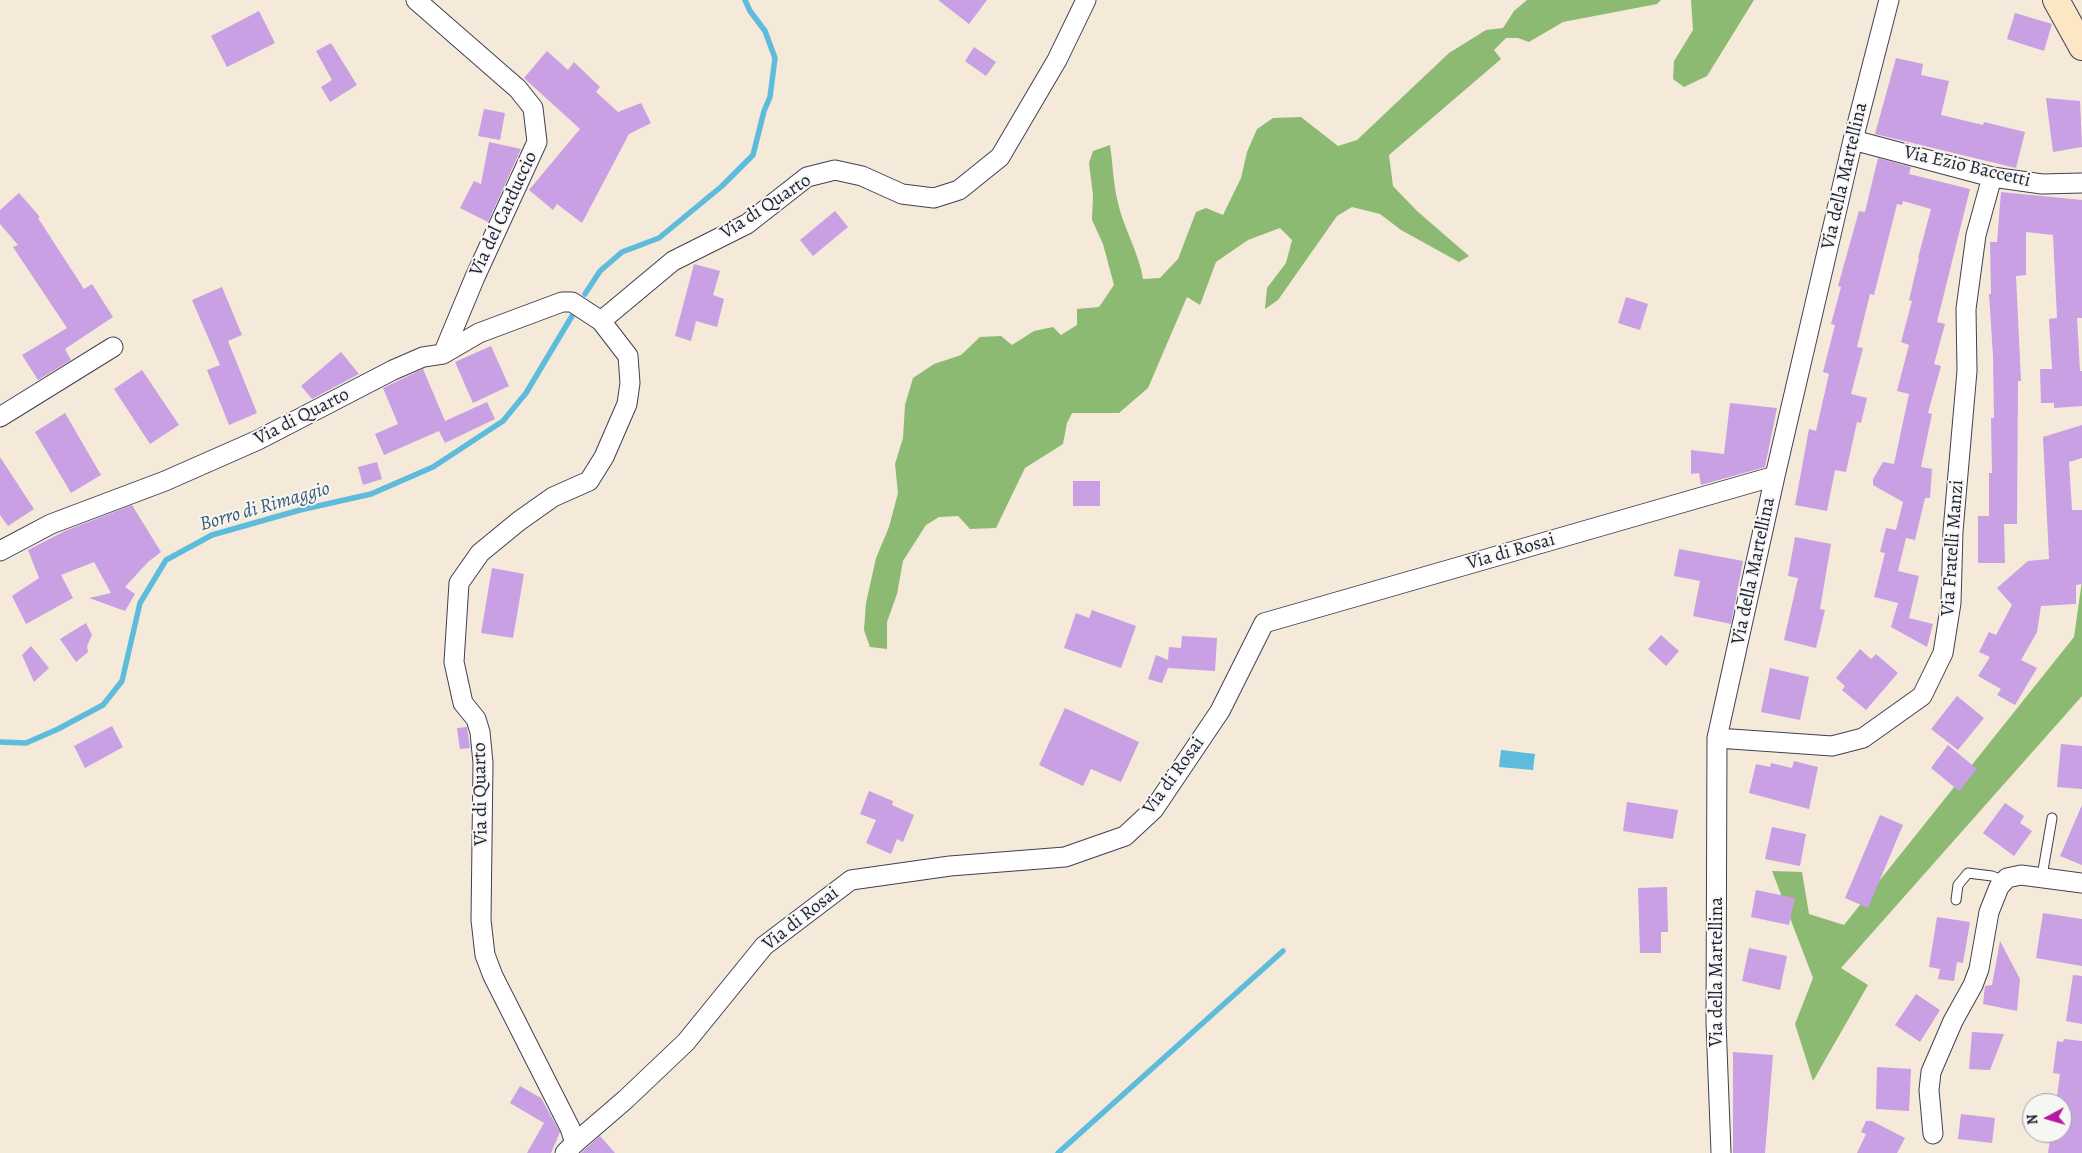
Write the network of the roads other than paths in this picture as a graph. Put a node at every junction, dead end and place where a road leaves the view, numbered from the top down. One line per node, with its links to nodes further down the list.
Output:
1 (416, 0): 11 (street, Via del Carduccio)
2 (1086, 0): 9 (street, Via di Quarto)
3 (1889, 0): 6 (street, Via della Martellina)
4 (2056, 0): 5 (main road)
5 (2082, 47)
6 (1853, 140): 7 (street, Via Ezio Baccetti); 13 (street, Via della Martellina)
7 (1992, 177): 8 (street, Via Ezio Baccetti); 15 (street, Via Fratelli Manzi)
8 (2082, 183)
9 (602, 321): 11 (street, Via di Quarto); 22 (street, Via di Quarto)
10 (113, 346): 12 (street)
11 (442, 354): 14 (street, Via di Quarto)
12 (0, 417)
13 (1774, 476): 15 (street, Via della Martellina); 22 (street, Via di Rosai)
14 (0, 551)
15 (1717, 738): 23 (street, Via della Martellina)
16 (2052, 818): 17 (lane)
17 (2042, 876): 18 (street); 19 (street)
18 (2004, 881): 20 (lane); 21 (street)
19 (2082, 883)
20 (1956, 900)
21 (1933, 1134)
22 (570, 1148)
23 (1721, 1153)

